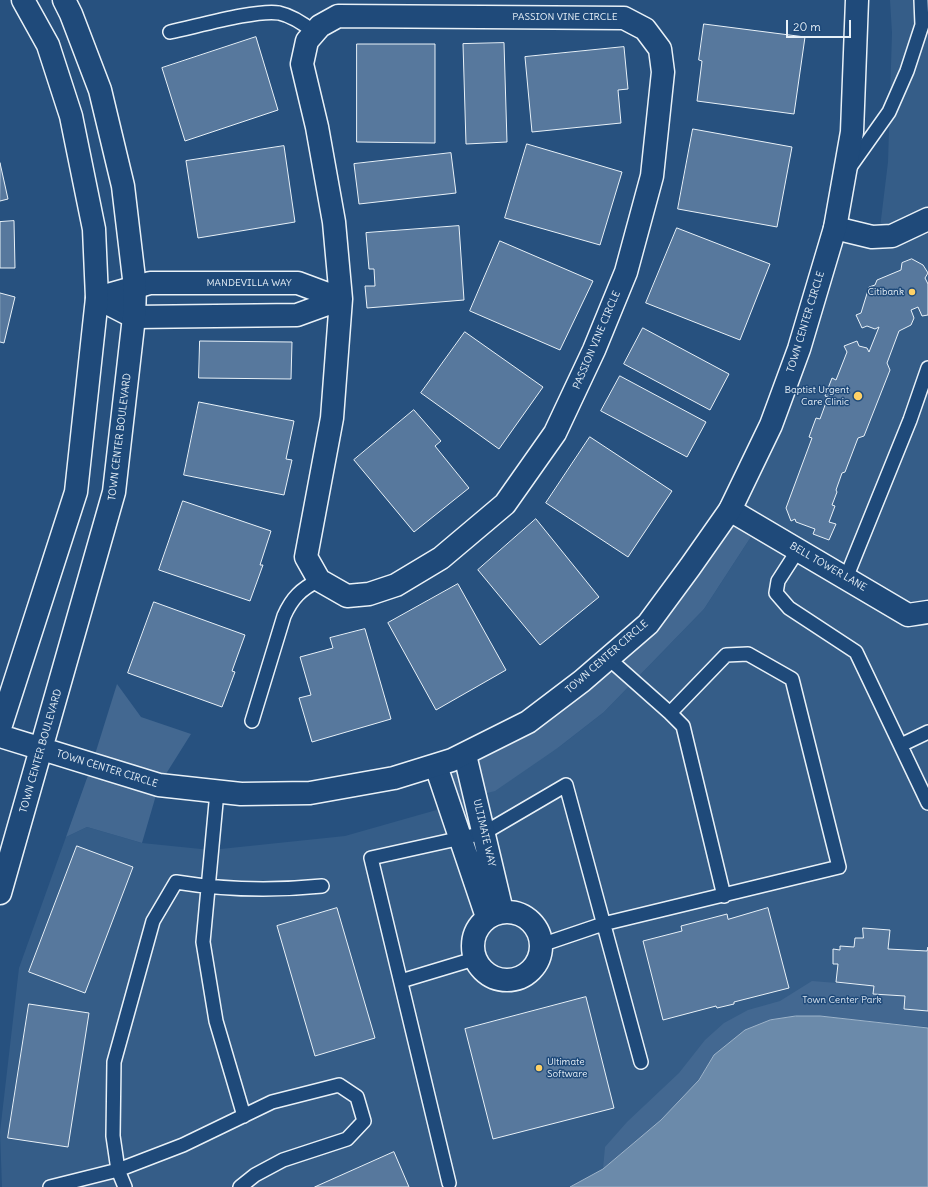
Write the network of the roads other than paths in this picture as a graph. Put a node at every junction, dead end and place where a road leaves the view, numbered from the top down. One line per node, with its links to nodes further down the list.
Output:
1 (23, 0): 12 (street)
2 (857, 0): 8 (street, TOWN CENTER CIRCLE)
3 (921, 0): 5 (lane)
4 (69, 5): 11 (street, TOWN CENTER BOULEVARD)
5 (925, 26): 8 (lane)
6 (170, 32): 7 (lane)
7 (314, 32): 13 (street, PASSION VINE CIRCLE); 19 (street, PASSION VINE CIRCLE)
8 (844, 175): 10 (street, TOWN CENTER CIRCLE)
9 (928, 219): 10 (street)
10 (835, 228): 16 (street, TOWN CENTER CIRCLE)
11 (135, 287): 12 (street, MANDEVILLA WAY); 13 (street, MANDEVILLA WAY); 14 (street, TOWN CENTER BOULEVARD)
12 (97, 298): 14 (street); 24 (street)
13 (341, 299): 14 (street); 19 (street, PASSION VINE CIRCLE)
14 (134, 317): 28 (street, TOWN CENTER BOULEVARD)
15 (928, 368): 18 (lane)
16 (730, 510): 17 (street, BELL TOWER LANE); 21 (street, TOWN CENTER CIRCLE)
17 (798, 550): 18 (street, BELL TOWER LANE); 27 (lane)
18 (846, 578): 20 (street, BELL TOWER LANE)
19 (319, 580): 23 (lane)
20 (927, 616)
21 (608, 658): 22 (lane); 29 (street, TOWN CENTER CIRCLE)
22 (670, 713): 38 (lane); 38 (lane)
23 (252, 721)
24 (0, 728)
25 (928, 732): 27 (lane)
26 (0, 736): 28 (street, TOWN CENTER CIRCLE)
27 (901, 745): 32 (lane)
28 (42, 750): 31 (street, TOWN CENTER CIRCLE); 37 (street, TOWN CENTER BOULEVARD)
29 (465, 755): 30 (street, TOWN CENTER CIRCLE); 33 (street, ULTIMATE WAY)
30 (436, 766): 31 (street, TOWN CENTER CIRCLE); 34 (street, ULTIMATE WAY)
31 (217, 792): 36 (lane)
32 (928, 803)
33 (484, 833): 34 (lane); 39 (street, ULTIMATE WAY); 40 (lane)
34 (460, 839): 39 (street, ULTIMATE WAY); 43 (lane)
35 (322, 886): 36 (lane)
36 (208, 887): 45 (lane); 46 (lane)
37 (0, 893)
38 (724, 896): 40 (lane)
39 (495, 914): 41 (street); 42 (street)
40 (603, 924): 41 (lane); 44 (lane)
41 (541, 945): 42 (street)
42 (474, 959): 43 (lane)
43 (401, 981): 47 (lane)
44 (641, 1062)
45 (244, 1116): 46 (lane); 50 (lane)
46 (118, 1170): 48 (lane); 49 (lane)
47 (449, 1183)
48 (50, 1187)
49 (125, 1187)
50 (240, 1187)

